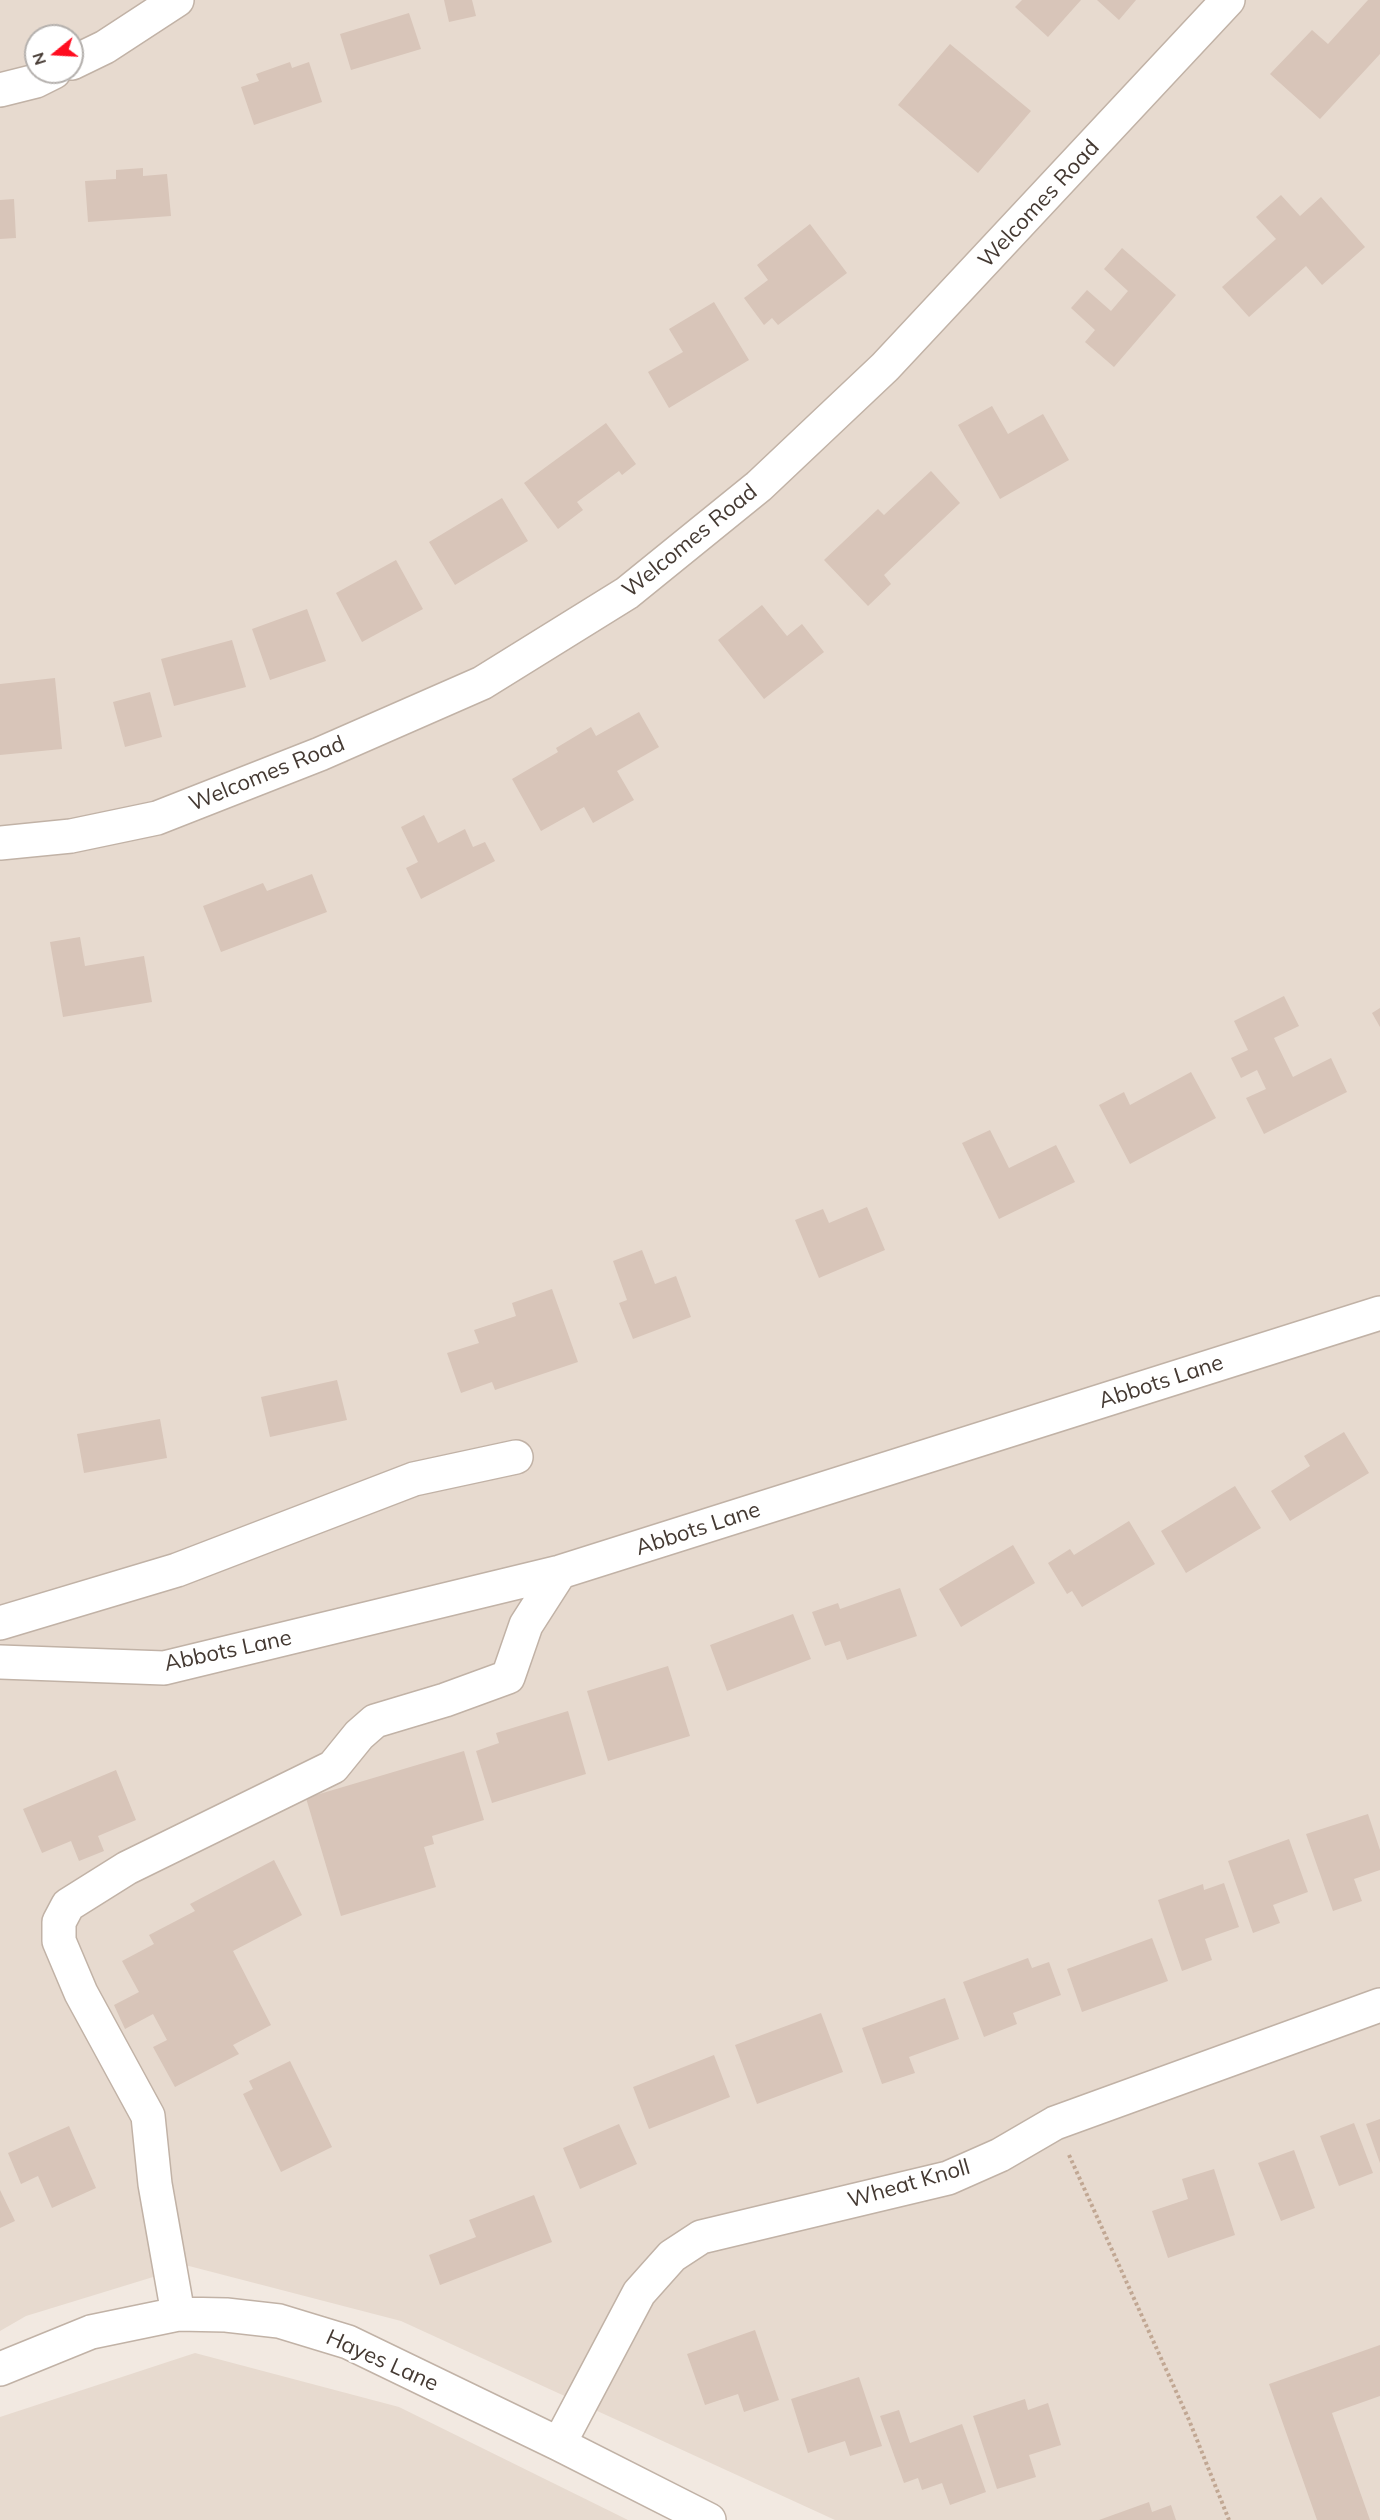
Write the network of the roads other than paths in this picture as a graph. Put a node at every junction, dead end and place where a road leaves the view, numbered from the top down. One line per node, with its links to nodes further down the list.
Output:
1 (177, 0): 3 (street)
2 (1228, 0): 6 (street, Welcomes Road)
3 (84, 57)
4 (24, 84): 5 (street)
5 (0, 90)
6 (0, 843)
7 (1380, 1313): 9 (street, Abbots Lane)
8 (516, 1457): 10 (street)
9 (560, 1572): 11 (street, Abbots Lane); 13 (street)
10 (0, 1623)
11 (0, 1662)
12 (1380, 2005): 15 (street, Wheat Knoll)
13 (178, 2314): 14 (street, Hayes Lane); 15 (street, Hayes Lane)
14 (0, 2369)
15 (559, 2444): 16 (street, Hayes Lane)
16 (709, 2520)

